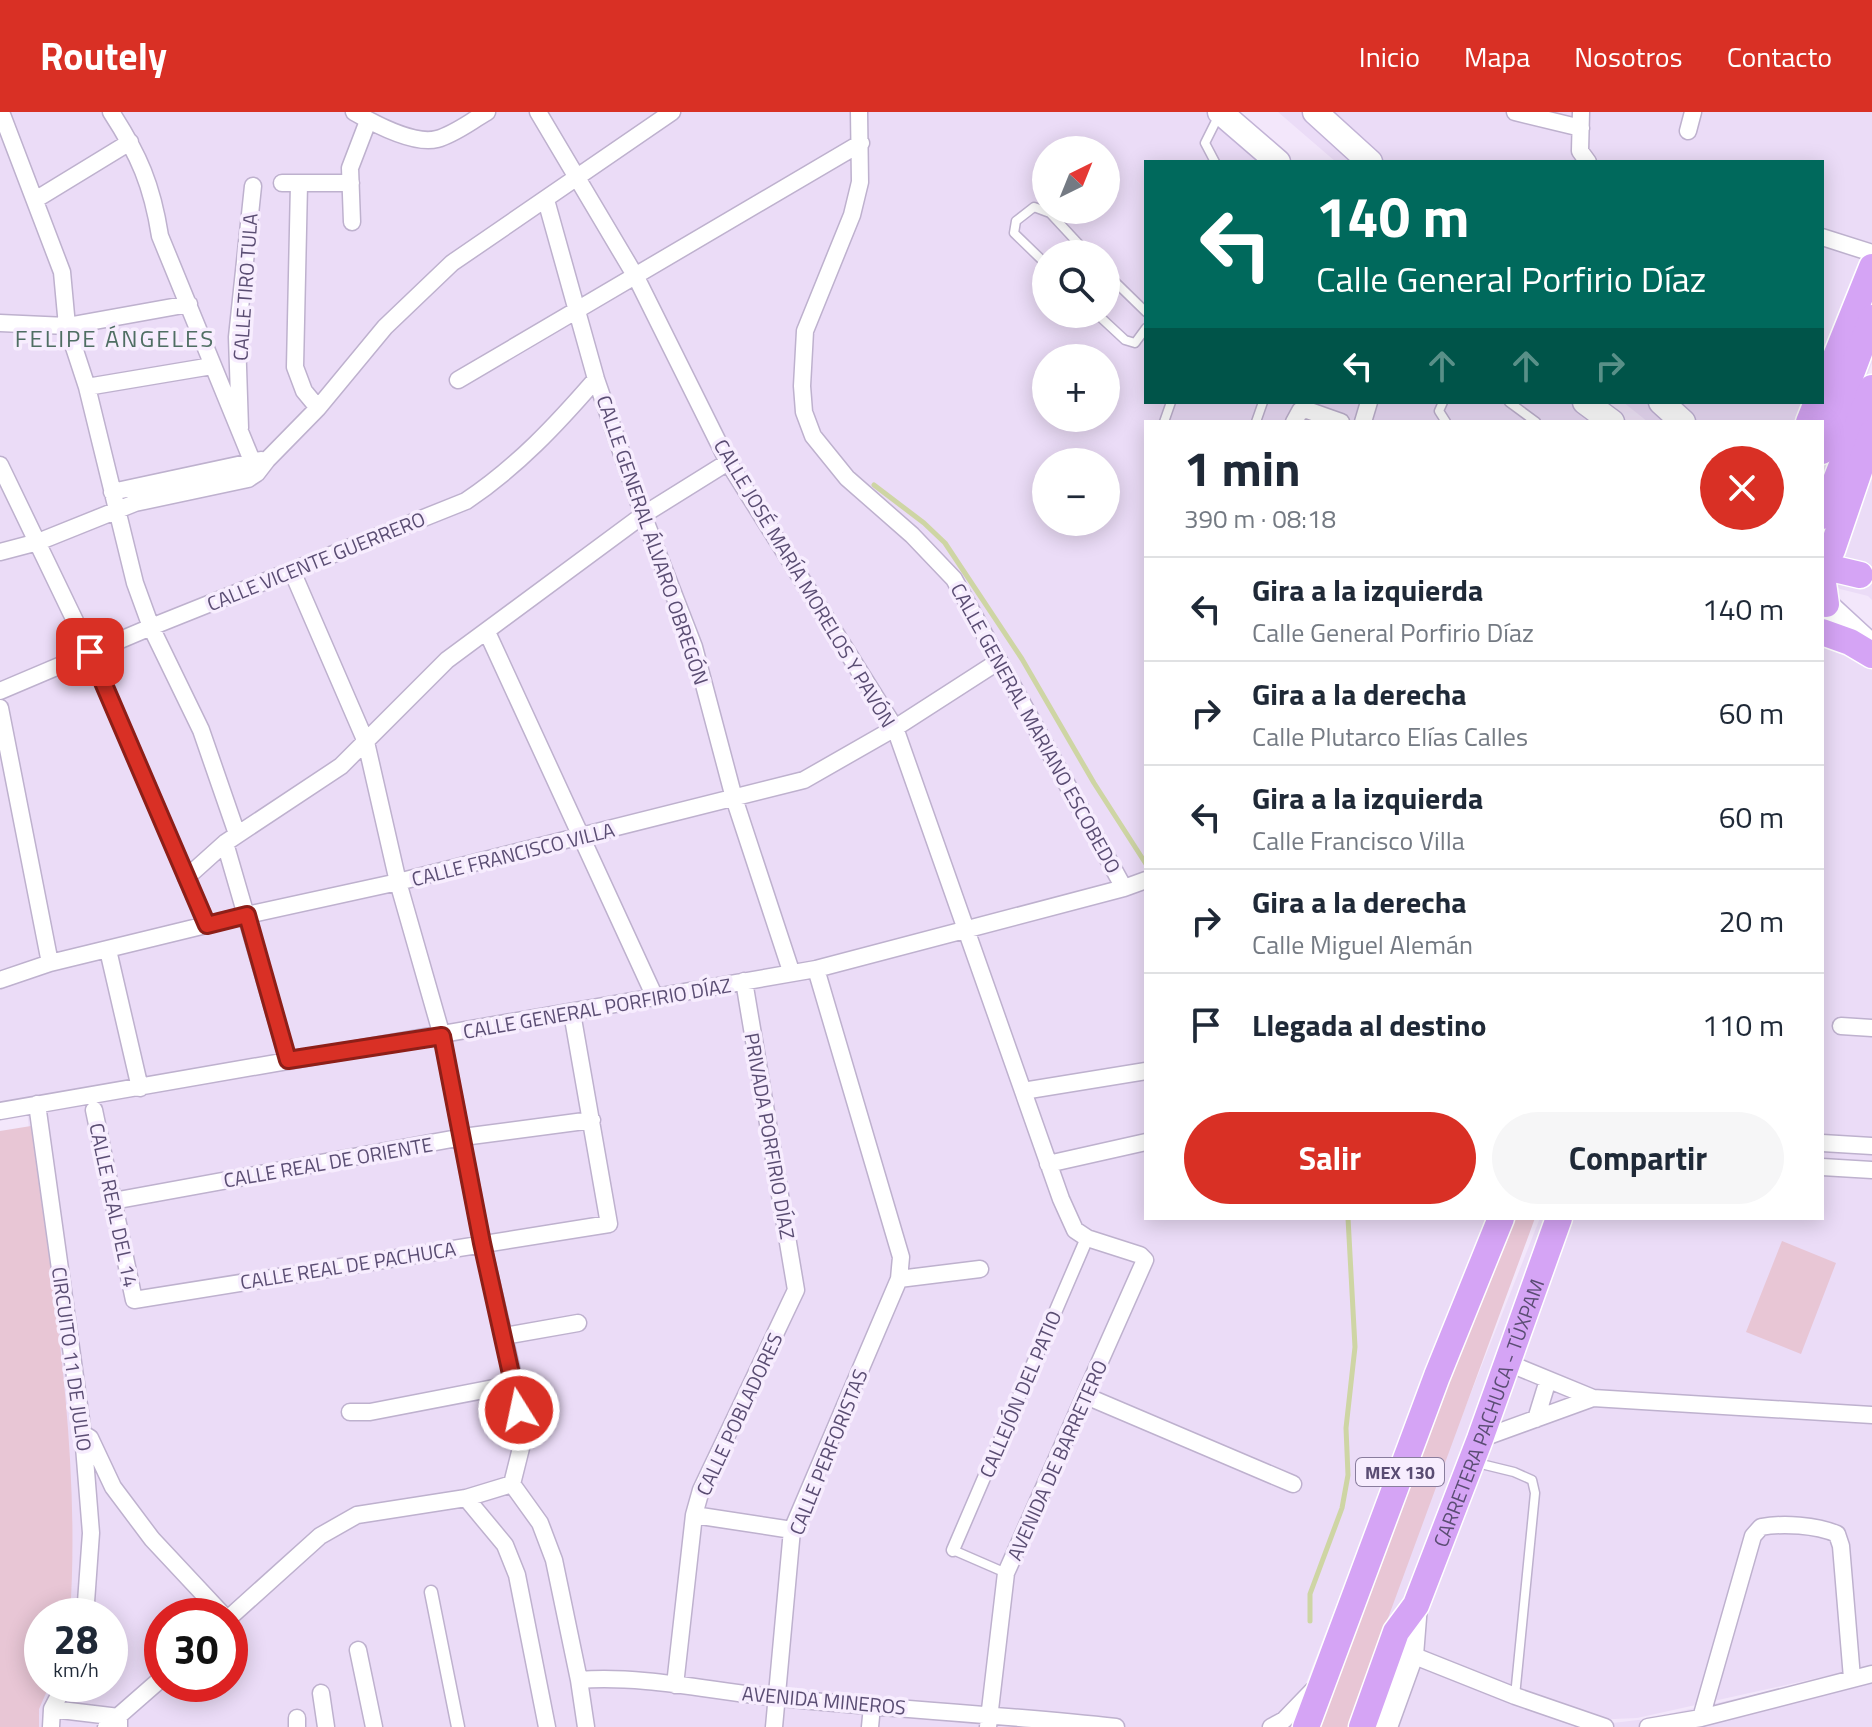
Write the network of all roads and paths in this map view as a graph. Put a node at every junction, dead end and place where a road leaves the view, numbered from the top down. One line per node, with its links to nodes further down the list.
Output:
1 (1, 112): 27 (street)
2 (111, 112): 16 (street)
3 (487, 112): 13 (street)
4 (538, 112): 24 (street)
5 (672, 112): 24 (street)
6 (859, 112): 17 (street, CALLE GENERAL MARIANO ESCOBEDO)
7 (1220, 112): 18 (lane); 19 (main road)
8 (1244, 112): 20 (main road)
9 (1315, 112): 21 (main road)
10 (1337, 112): 22 (main road)
11 (1515, 112): 14 (street)
12 (1693, 112): 15 (street)
13 (361, 116): 25 (street)
14 (1581, 120): 23 (street)
15 (1688, 131)
16 (130, 142): 27 (street); 37 (street)
17 (861, 143): 35 (street); 82 (street, CALLE GENERAL MARIANO ESCOBEDO)
18 (1214, 160)
19 (1276, 160)
20 (1289, 160)
21 (1368, 160)
22 (1389, 160)
23 (1587, 160)
24 (577, 179): 28 (street); 35 (street, CALLE JOSÉ MARÍA MORELOS Y PAVÓN)
25 (351, 183): 29 (street); 54 (street)
26 (253, 186): 60 (street, CALLE TIRO TULA)
27 (35, 200): 42 (street)
28 (546, 200): 39 (street, CALLE GENERAL ÁLVARO OBREGÓN); 54 (street)
29 (352, 222)
30 (1824, 238): 33 (street)
31 (1075, 240): 32 (lane)
32 (1032, 250)
33 (1872, 253)
34 (1872, 267): 48 (main road)
35 (636, 277): 39 (street); 63 (street, CALLE JOSÉ MARÍA MORELOS Y PAVÓN)
36 (1120, 287): 38 (lane)
37 (189, 304): 42 (street); 45 (street)
38 (1144, 310)
39 (577, 311): 46 (street, CALLE GENERAL ÁLVARO OBREGÓN); 47 (street)
40 (1872, 318): 62 (main road)
41 (0, 323): 42 (street)
42 (67, 326): 49 (street)
43 (1112, 328): 44 (lane)
44 (1144, 331)
45 (212, 366): 49 (street); 60 (street)
46 (596, 379): 70 (street, CALLE GENERAL ÁLVARO OBREGÓN); 74 (street, CALLE VICENTE GUERRERO)
47 (458, 380)
48 (1824, 386)
49 (87, 387): 67 (street)
50 (1872, 388): 61 (main road)
51 (1512, 404): 57 (lane)
52 (1588, 404): 58 (main road)
53 (1663, 404): 59 (main road)
54 (318, 408): 65 (street)
55 (1295, 420): 56 (street)
56 (1335, 420)
57 (1533, 420)
58 (1609, 420)
59 (1681, 420)
60 (240, 436): 65 (street)
61 (1865, 444): 69 (main road); 73 (main road)
62 (1824, 446)
63 (728, 462): 70 (street); 85 (street, CALLE JOSÉ MARÍA MORELOS Y PAVÓN)
64 (0, 465): 71 (street)
65 (258, 465): 66 (street)
66 (191, 484): 67 (street); 68 (street)
67 (112, 492): 68 (street)
68 (118, 510): 71 (street); 77 (street)
69 (1824, 513)
70 (643, 515): 78 (street); 87 (street, CALLE GENERAL ÁLVARO OBREGÓN)
71 (38, 542): 72 (street); 80 (street)
72 (0, 552)
73 (1825, 552): 75 (main road)
74 (292, 571): 77 (street, CALLE VICENTE GUERRERO); 86 (street)
75 (1866, 580): 76 (main road)
76 (1825, 611): 79 (main road); 81 (main road)
77 (151, 627): 80 (street, CALLE VICENTE GUERRERO); 88 (street)
78 (487, 632): 86 (street); 89 (street)
79 (1872, 647)
80 (90, 652): 83 (street, CALLE VICENTE GUERRERO); 90 (street)
81 (1872, 655)
82 (999, 661): 85 (street, CALLE FRANCISCO VILLA); 92 (street, CALLE GENERAL MARIANO ESCOBEDO)
83 (0, 691)
84 (0, 708): 97 (street)
85 (895, 728): 87 (street, CALLE FRANCISCO VILLA); 95 (street, CALLE JOSÉ MARÍA MORELOS Y PAVÓN)
86 (366, 742): 88 (street); 91 (street)
87 (734, 798): 89 (street, CALLE FRANCISCO VILLA); 99 (street, CALLE GENERAL ÁLVARO OBREGÓN)
88 (231, 838): 90 (street); 93 (street)
89 (581, 838): 91 (street, CALLE FRANCISCO VILLA); 102 (street)
90 (186, 878): 94 (street)
91 (398, 882): 93 (street, CALLE FRANCISCO VILLA); 106 (street)
92 (1135, 884): 95 (street, CALLE GENERAL PORFIRIO DÍAZ)
93 (247, 915): 94 (street, CALLE FRANCISCO VILLA); 107 (street)
94 (207, 925): 96 (street, CALLE FRANCISCO VILLA)
95 (967, 928): 98 (street, CALLE GENERAL PORFIRIO DÍAZ); 110 (street, CALLE JOSÉ MARÍA MORELOS Y PAVÓN)
96 (108, 950): 97 (street, CALLE FRANCISCO VILLA); 109 (street)
97 (50, 963): 100 (street, CALLE FRANCISCO VILLA)
98 (816, 969): 99 (street, CALLE GENERAL PORFIRIO DÍAZ); 128 (street)
99 (791, 971): 101 (street, CALLE GENERAL PORFIRIO DÍAZ)
100 (0, 980)
101 (744, 981): 102 (street, CALLE GENERAL PORFIRIO DÍAZ); 129 (street, PRIVADA PORFIRIO DÍAZ)
102 (654, 995): 103 (street, CALLE GENERAL PORFIRIO DÍAZ)
103 (572, 1013): 106 (street, CALLE GENERAL PORFIRIO DÍAZ); 114 (street)
104 (1841, 1026): 105 (street)
105 (1872, 1028)
106 (442, 1036): 107 (street, CALLE GENERAL PORFIRIO DÍAZ); 115 (street)
107 (288, 1060): 109 (street, CALLE GENERAL PORFIRIO DÍAZ)
108 (1144, 1071): 110 (street)
109 (140, 1088): 111 (street, CALLE GENERAL PORFIRIO DÍAZ)
110 (1023, 1091): 119 (street, CALLE JOSÉ MARÍA MORELOS Y PAVÓN)
111 (37, 1104): 113 (street, CALLE GENERAL PORFIRIO DÍAZ); 141 (street, CIRCUITO 11 DE JULIO)
112 (94, 1110): 122 (street, CALLE REAL DEL 14)
113 (0, 1111)
114 (592, 1120): 115 (street, CALLE REAL DE ORIENTE); 126 (street, CALLE REAL DE PACHUCA)
115 (463, 1137): 122 (street, CALLE REAL DE ORIENTE); 126 (street)
116 (1144, 1142): 119 (street)
117 (1824, 1143): 118 (street)
118 (1865, 1146): 121 (street)
119 (1048, 1164): 125 (street, CALLE JOSÉ MARÍA MORELOS Y PAVÓN)
120 (1824, 1167): 121 (street)
121 (1865, 1169)
122 (113, 1201): 130 (street, CALLE REAL DEL 14)
123 (1500, 1220): 160 (main road, MEX 130)
124 (1558, 1220): 133 (main road, CARRETERA PACHUCA - TÚXPAM / MEX 130)
125 (1081, 1234): 136 (street, AVENIDA DE BARRETERO); 148 (street, CALLEJÓN DEL PATIO)
126 (482, 1243): 130 (street, CALLE REAL DE PACHUCA); 132 (street)
127 (980, 1269): 128 (street)
128 (899, 1279): 147 (street, CALLE PERFORISTAS)
129 (796, 1290): 146 (street, CALLE POBLADORES)
130 (134, 1300)
131 (578, 1323): 132 (street)
132 (504, 1336): 135 (street)
133 (1508, 1363): 134 (street); 142 (main road, CARRETERA PACHUCA - TÚXPAM / MEX 130)
134 (1548, 1380): 137 (street); 140 (street)
135 (515, 1384): 138 (street); 143 (street)
136 (1086, 1396): 144 (street); 149 (street, AVENIDA DE BARRETERO)
137 (1593, 1398): 139 (street); 140 (street)
138 (350, 1412)
139 (1872, 1415)
140 (1536, 1419): 142 (street)
141 (83, 1434): 151 (street, CIRCUITO 11 DE JULIO); 152 (street)
142 (1476, 1450): 154 (main road, CARRETERA PACHUCA - TÚXPAM / MEX 130); 164 (lane)
143 (512, 1484): 145 (street); 159 (street)
144 (1293, 1484)
145 (466, 1498): 153 (street); 176 (street)
146 (694, 1515): 147 (street); 161 (street, CALLE POBLADORES)
147 (792, 1530): 165 (street, CALLE PERFORISTAS)
148 (953, 1550): 149 (lane)
149 (1006, 1573): 170 (street, AVENIDA DE BARRETERO)
150 (431, 1592): 175 (street)
151 (86, 1598)
152 (207, 1598)
153 (248, 1601)
154 (1416, 1605): 156 (street, CARRETERA PACHUCA - TÚXPAM / MEX 130); 183 (main road, CARRETERA PACHUCA - TÚXPAM / MEX 130)
155 (358, 1650): 174 (street)
156 (1412, 1655): 164 (street); 184 (street, CARRETERA PACHUCA - TÚXPAM / MEX 130)
157 (1872, 1674): 158 (street)
158 (1852, 1678): 169 (street); 169 (street)
159 (579, 1680): 161 (street, AVENIDA MINEROS); 177 (street)
160 (1321, 1680): 181 (street); 182 (main road, MEX 130)
161 (675, 1685): 165 (street, AVENIDA MINEROS)
162 (321, 1693): 173 (street)
163 (144, 1696): 171 (street)
164 (1515, 1696): 185 (street)
165 (777, 1698): 167 (street, AVENIDA MINEROS); 178 (street, CALLE PERFORISTAS)
166 (56, 1702): 168 (street)
167 (872, 1706): 170 (street, AVENIDA MINEROS); 179 (street)
168 (52, 1709): 171 (street); 172 (street)
169 (1701, 1718): 186 (street)
170 (988, 1720): 180 (street, AVENIDA MINEROS)
171 (115, 1724)
172 (51, 1727)
173 (326, 1727)
174 (374, 1727)
175 (458, 1727)
176 (547, 1727)
177 (586, 1727)
178 (774, 1727)
179 (870, 1727)
180 (1116, 1727)
181 (1271, 1727)
182 (1306, 1727)
183 (1362, 1727)
184 (1386, 1727)
185 (1605, 1727)
186 (1648, 1727)

